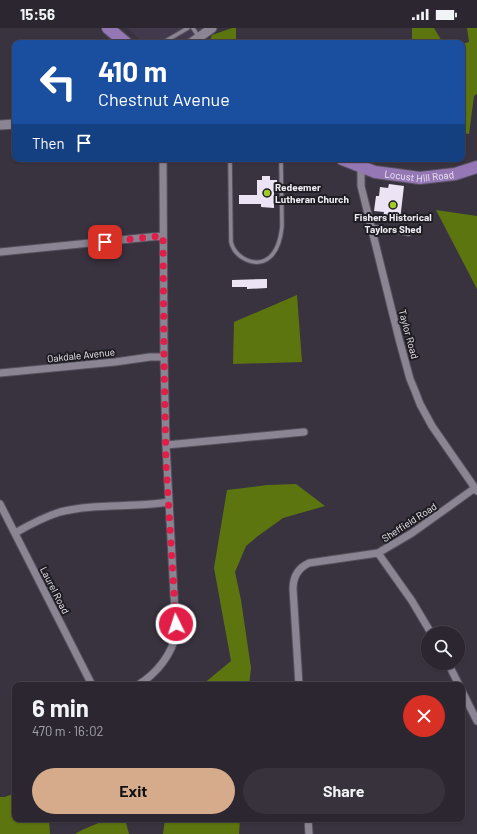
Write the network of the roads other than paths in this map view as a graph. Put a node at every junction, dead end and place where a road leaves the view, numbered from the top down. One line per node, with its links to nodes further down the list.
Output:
1 (108, 28): 6 (main road)
2 (188, 28): 7 (lane)
3 (193, 28): 5 (lane)
4 (212, 28): 5 (street)
5 (199, 37): 8 (street)
6 (122, 40)
7 (167, 40)
8 (195, 40)
9 (12, 124): 10 (street)
10 (0, 125)
11 (163, 162): 19 (street)
12 (230, 162): 13 (lane)
13 (281, 162)
14 (349, 162): 15 (main road, Locust Hill Road)
15 (361, 167): 16 (main road, Locust Hill Road); 17 (street, Taylor Road)
16 (477, 167)
17 (371, 226): 18 (lane); 25 (street, Taylor Road)
18 (409, 234)
19 (163, 236): 20 (street); 21 (street)
20 (0, 252)
21 (164, 357): 22 (street, Oakdale Avenue); 24 (street)
22 (0, 373)
23 (304, 432): 24 (street)
24 (166, 445): 26 (street)
25 (476, 490): 29 (street, Sheffield Road)
26 (168, 502): 28 (street); 33 (street)
27 (0, 504): 28 (street, Laurel Road)
28 (15, 533): 32 (street, Laurel Road)
29 (378, 553): 30 (street); 34 (street, Sheffield Road)
30 (428, 626)
31 (452, 670): 35 (street)
32 (90, 682)
33 (142, 682)
34 (299, 682)
35 (458, 682)
36 (465, 697): 37 (street)
37 (477, 722)
38 (308, 822): 39 (street)
39 (309, 834)

